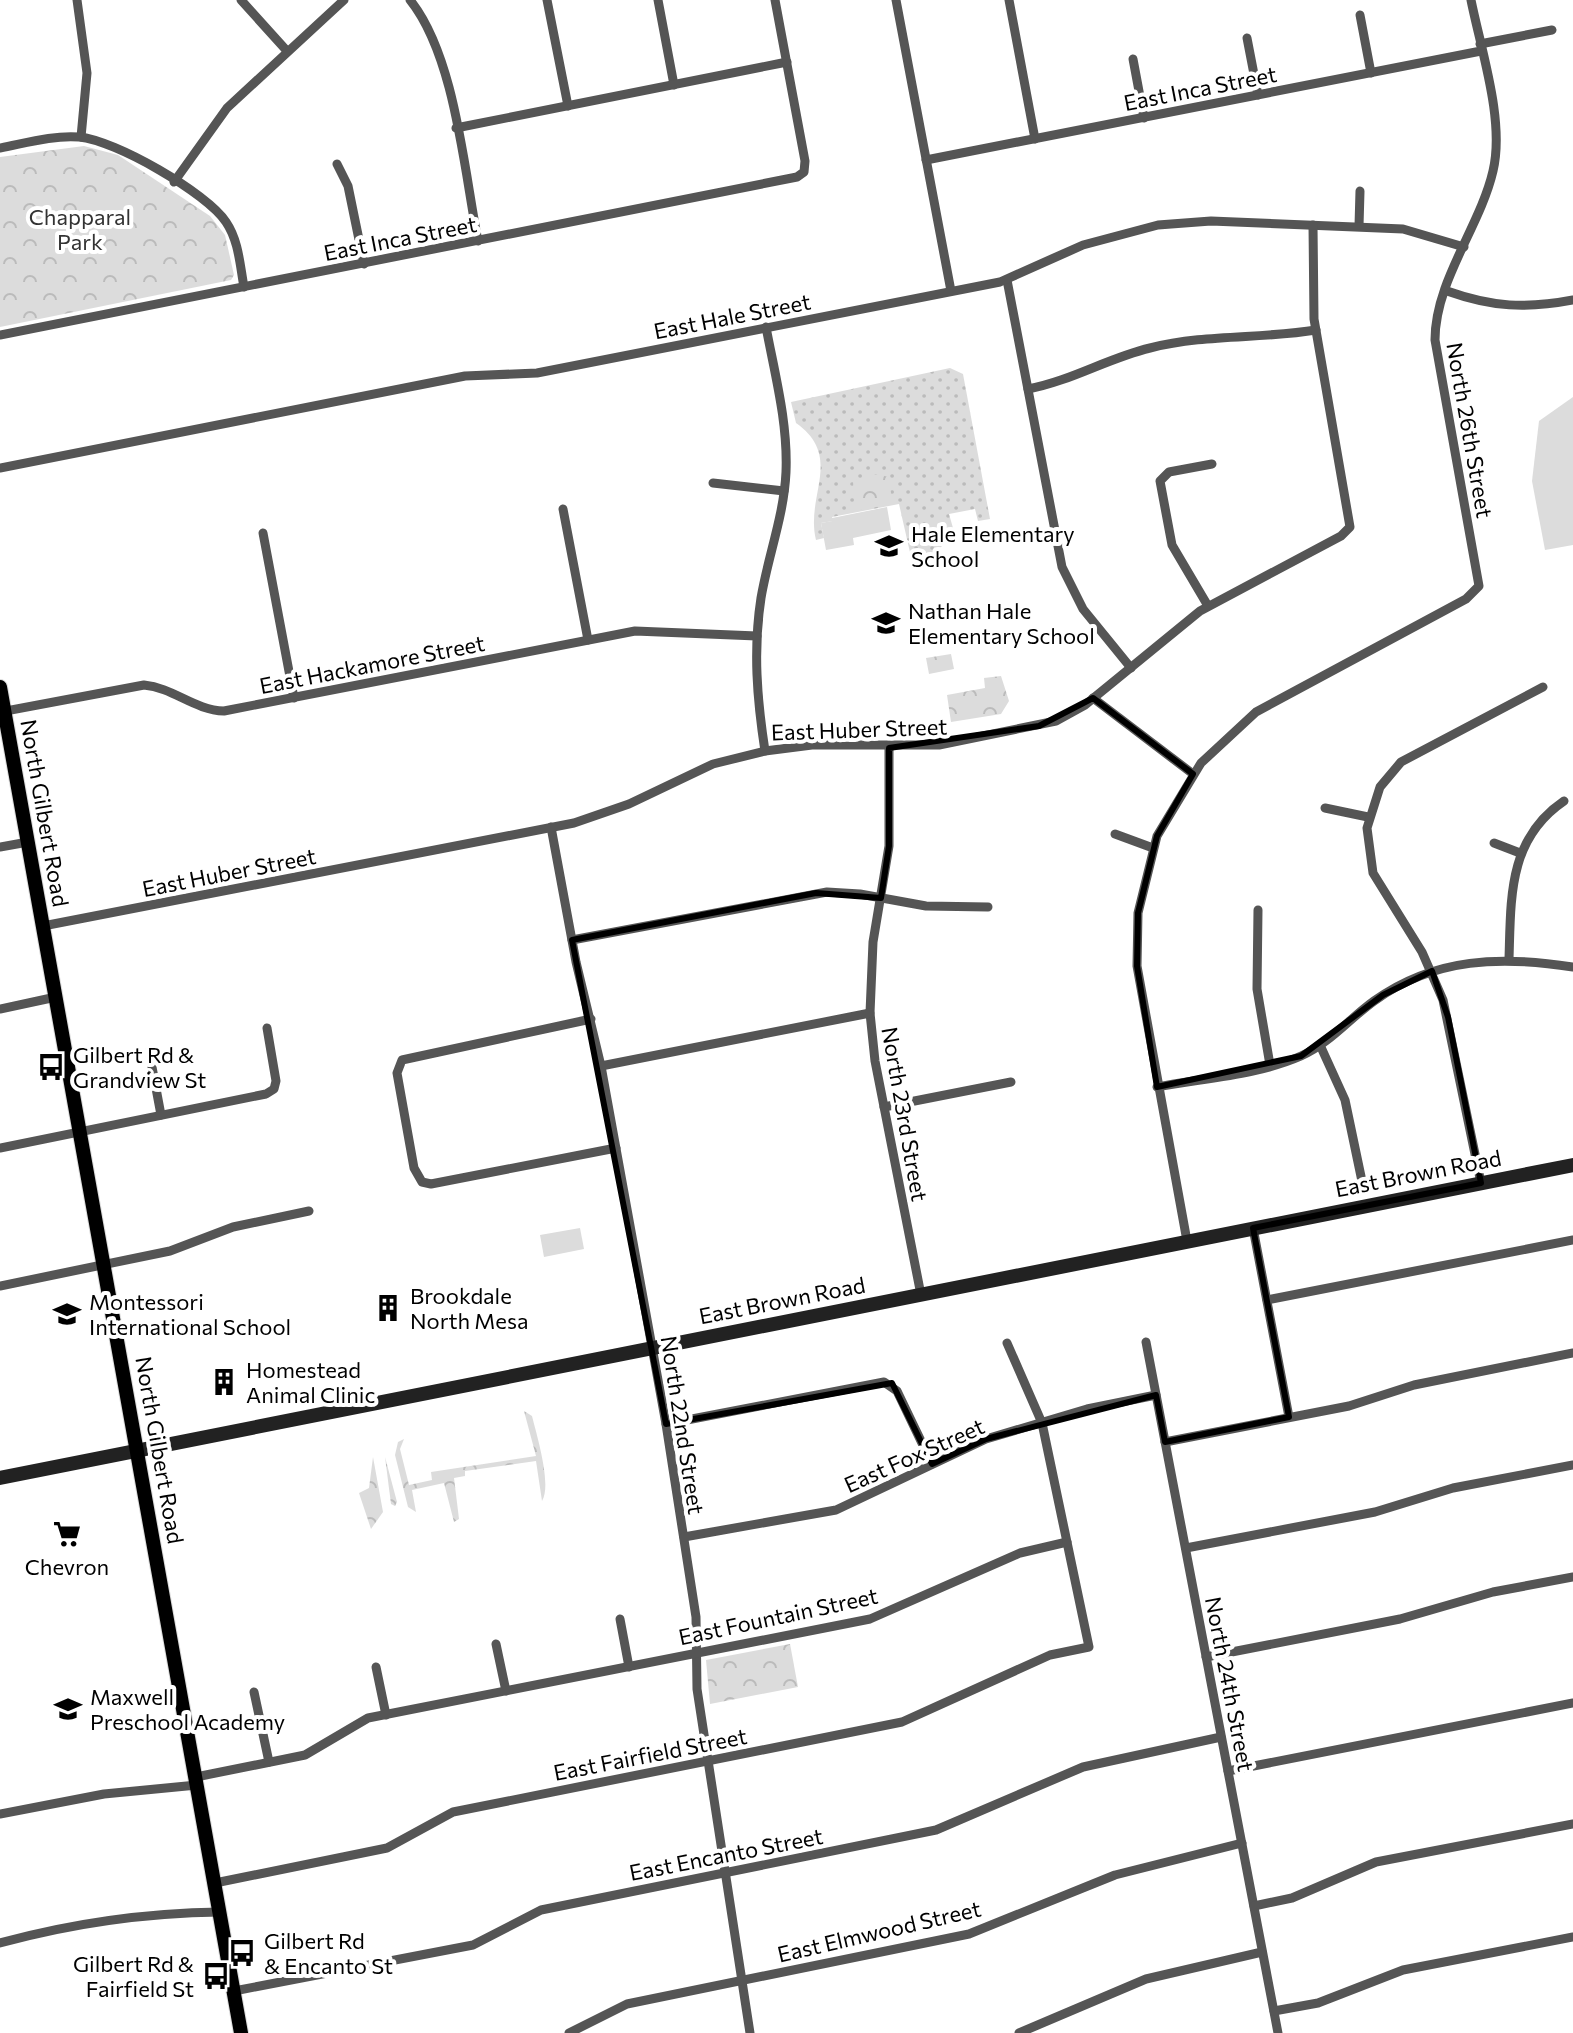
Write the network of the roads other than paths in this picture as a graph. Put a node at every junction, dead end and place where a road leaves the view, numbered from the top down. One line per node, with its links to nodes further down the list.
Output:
1 (77, 0): 24 (street)
2 (241, 0): 15 (street)
3 (344, 0): 15 (street)
4 (410, 0): 23 (street)
5 (547, 0): 21 (street)
6 (658, 0): 19 (street)
7 (775, 0): 17 (street)
8 (896, 0): 27 (street)
9 (1009, 0): 25 (street)
10 (1471, 0): 14 (street, North 26th Street)
11 (1360, 15): 18 (street)
12 (1552, 30): 14 (street, East Inca Street)
13 (1247, 38): 20 (street)
14 (1481, 48): 18 (street, East Inca Street); 34 (street, North 26th Street)
15 (287, 51): 29 (street)
16 (1133, 59): 22 (street)
17 (787, 62): 19 (street); 33 (street, East Inca Street)
18 (1371, 73): 20 (street, East Inca Street)
19 (674, 85): 21 (street)
20 (1258, 95): 22 (street, East Inca Street)
21 (568, 106): 23 (street)
22 (1144, 118): 25 (street, East Inca Street)
23 (456, 128): 33 (street)
24 (81, 137): 26 (street); 29 (street)
25 (1035, 139): 27 (street, East Inca Street)
26 (0, 148)
27 (926, 160): 38 (street)
28 (337, 164): 35 (street)
29 (174, 182): 37 (street)
30 (1360, 191): 32 (street)
31 (1313, 225): 32 (street, East Hale Street); 36 (street, East Hale Street); 42 (street)
32 (1359, 226): 34 (street, East Hale Street)
33 (478, 241): 35 (street, East Inca Street)
34 (1464, 247): 39 (street, North 26th Street)
35 (364, 264): 37 (street, East Inca Street)
36 (1007, 280): 38 (street, East Hale Street); 44 (street)
37 (244, 287): 43 (street, East Inca Street)
38 (951, 291): 41 (street, East Hale Street)
39 (1447, 291): 40 (street); 62 (street, North 26th Street)
40 (1573, 300)
41 (766, 327): 46 (street, East Hale Street); 48 (street)
42 (1316, 330): 44 (street); 51 (street, East Huber Street)
43 (0, 335)
44 (1028, 389): 54 (street)
45 (1212, 464): 51 (street)
46 (0, 468)
47 (713, 483): 48 (street)
48 (784, 491): 52 (street)
49 (563, 509): 53 (street)
50 (263, 533): 57 (street)
51 (1208, 606): 54 (street, East Huber Street)
52 (757, 636): 53 (street, East Hackamore Street); 61 (street)
53 (588, 640): 57 (street, East Hackamore Street)
54 (1131, 668): 58 (street, East Huber Street)
55 (0, 687): 59 (main road, North Gilbert Road)
56 (1543, 687): 65 (street)
57 (294, 698): 59 (street, East Hackamore Street)
58 (1093, 698): 60 (street, East Huber Street); 62 (street)
59 (2, 712): 68 (main road, North Gilbert Road)
60 (889, 748): 61 (street, East Huber Street); 73 (street, North 23rd Street)
61 (765, 751): 66 (street, East Huber Street)
62 (1193, 774): 71 (street)
63 (1564, 801): 72 (street)
64 (1325, 808): 65 (street)
65 (1368, 817): 80 (street)
66 (551, 827): 76 (street, East Huber Street); 77 (street, North 22nd Street)
67 (1115, 834): 71 (street)
68 (28, 842): 70 (street); 76 (main road, North Gilbert Road)
69 (1494, 843): 72 (street)
70 (0, 847)
71 (1153, 848): 91 (street)
72 (1520, 853): 78 (street)
73 (881, 898): 74 (street); 77 (street); 83 (street, North 23rd Street)
74 (988, 907)
75 (1258, 910): 88 (street)
76 (43, 926): 81 (main road, North Gilbert Road)
77 (572, 940): 84 (street, North 22nd Street)
78 (1509, 959): 79 (street); 80 (street)
79 (1573, 967)
80 (1432, 971): 86 (street); 98 (street)
81 (56, 997): 82 (street); 94 (main road, North Gilbert Road)
82 (0, 1009)
83 (870, 1013): 89 (street); 92 (street, North 23rd Street)
84 (591, 1019): 89 (street, North 22nd Street); 96 (street)
85 (267, 1028): 93 (street)
86 (1320, 1045): 88 (street); 99 (street)
87 (149, 1051): 93 (street)
88 (1270, 1065): 91 (street)
89 (601, 1066): 96 (street, North 22nd Street)
90 (1011, 1082): 92 (street)
91 (1157, 1087): 103 (street)
92 (884, 1107): 106 (street, North 23rd Street)
93 (161, 1115): 94 (street)
94 (80, 1131): 95 (street); 104 (main road, North Gilbert Road)
95 (0, 1148)
96 (616, 1148): 110 (street, North 22nd Street)
97 (1573, 1165): 98 (main road, East Brown Road)
98 (1481, 1183): 101 (main road, East Brown Road)
99 (1363, 1186)
100 (309, 1211): 104 (street)
101 (1253, 1228): 103 (main road, East Brown Road); 107 (street)
102 (1573, 1240): 107 (street)
103 (1187, 1241): 106 (main road, East Brown Road)
104 (104, 1265): 105 (street); 117 (main road, North Gilbert Road)
105 (0, 1286)
106 (921, 1295): 110 (main road, East Brown Road)
107 (1267, 1300): 113 (street)
108 (1146, 1342): 112 (street, North 24th Street)
109 (1007, 1343): 114 (street)
110 (652, 1348): 115 (street, North 22nd Street); 117 (main road, East Brown Road)
111 (1573, 1353): 113 (street)
112 (1156, 1395): 114 (street, East Fox Street); 116 (street, North 24th Street)
113 (1289, 1417): 116 (street)
114 (1042, 1423): 118 (street, East Fox Street); 122 (street)
115 (666, 1424): 118 (street); 121 (street, North 22nd Street)
116 (1165, 1442): 123 (street, North 24th Street)
117 (137, 1448): 120 (main road, East Brown Road); 139 (main road, North Gilbert Road)
118 (932, 1464): 121 (street, East Fox Street)
119 (1573, 1465): 123 (street)
120 (0, 1478)
121 (684, 1537): 127 (street, North 22nd Street)
122 (1067, 1542): 127 (street, East Fountain Street); 136 (street, East Fairfield Street)
123 (1186, 1548): 128 (street, North 24th Street)
124 (1573, 1577): 128 (street)
125 (620, 1619): 130 (street)
126 (496, 1644): 131 (street)
127 (697, 1653): 130 (street, East Fountain Street); 136 (street, North 22nd Street)
128 (1206, 1657): 135 (street, North 24th Street)
129 (376, 1667): 134 (street)
130 (629, 1667): 131 (street, East Fountain Street)
131 (506, 1691): 134 (street, East Fountain Street)
132 (254, 1692): 137 (street)
133 (1573, 1703): 138 (street)
134 (386, 1715): 137 (street, East Fountain Street)
135 (1221, 1737): 138 (street, North 24th Street); 143 (street, East Encanto Street)
136 (708, 1761): 143 (street, North 22nd Street); 144 (street, East Fairfield Street)
137 (269, 1762): 139 (street, East Fountain Street)
138 (1228, 1771): 142 (street, North 24th Street)
139 (197, 1781): 140 (street, East Fountain Street); 144 (main road, North Gilbert Road)
140 (0, 1814)
141 (1573, 1824): 145 (street)
142 (1242, 1843): 145 (street, North 24th Street); 150 (street, East Elmwood Street)
143 (725, 1873): 150 (street, North 22nd Street); 151 (street, East Encanto Street)
144 (215, 1883): 146 (main road, North Gilbert Road)
145 (1254, 1906): 149 (street, North 24th Street)
146 (220, 1912): 148 (street); 151 (main road, North Gilbert Road)
147 (1573, 1937): 152 (street)
148 (0, 1943)
149 (1262, 1952): 152 (street, North 24th Street); 156 (street)
150 (742, 1981): 154 (street, East Elmwood Street); 155 (street, North 22nd Street)
151 (234, 1991): 153 (main road, North Gilbert Road)
152 (1274, 2011): 157 (street, North 24th Street)
153 (241, 2033)
154 (569, 2033)
155 (750, 2033)
156 (1019, 2033)
157 (1278, 2033)

